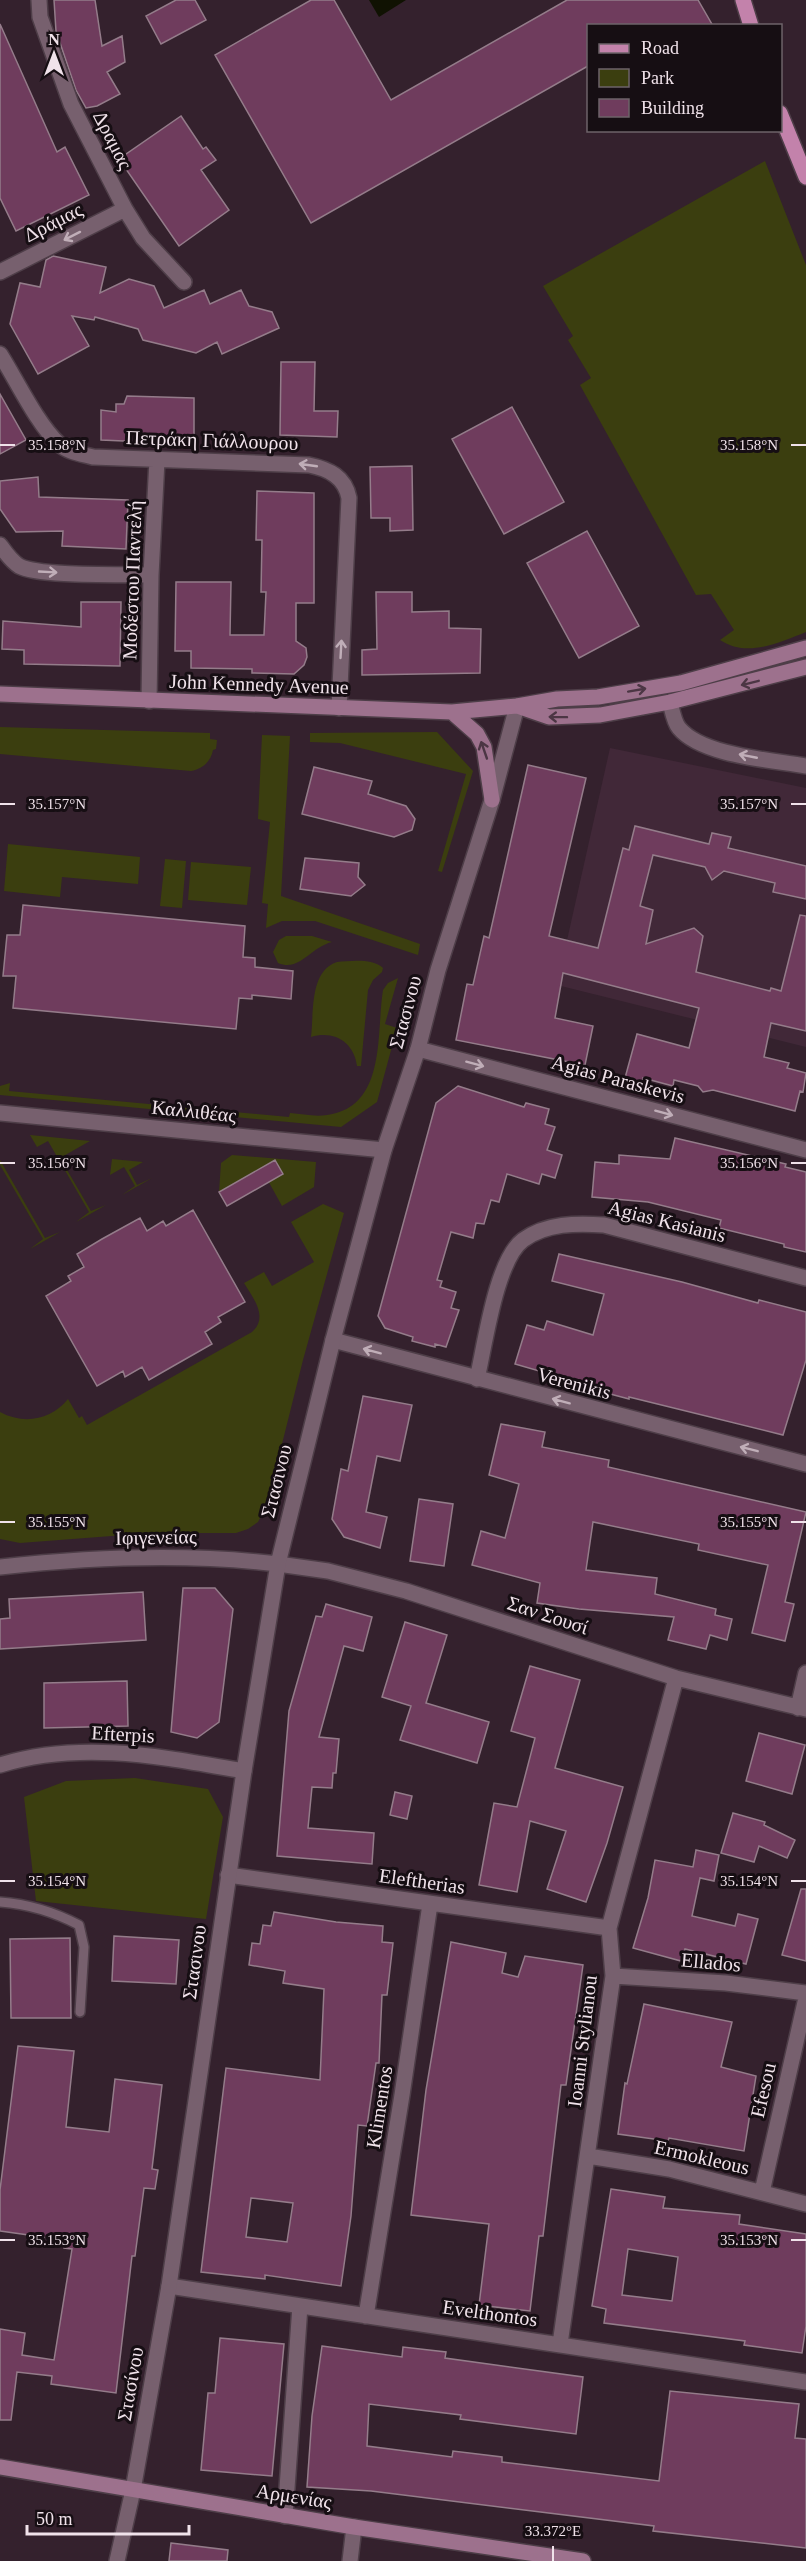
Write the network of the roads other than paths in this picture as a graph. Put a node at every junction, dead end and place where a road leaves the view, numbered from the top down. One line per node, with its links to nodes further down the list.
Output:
1 (39, 0): 6 (street, Δραμας)
2 (743, 0): 3 (main road)
3 (750, 24)
4 (782, 117): 5 (main road)
5 (806, 177)
6 (124, 209): 7 (street, Δράμας, one-way to 7); 8 (street, Δραμας)
7 (0, 272)
8 (184, 282)
9 (0, 354): 10 (street, Πετράκη Γιάλλουρου)
10 (157, 460): 12 (street, Μοδέστου Παντελή); 19 (street, Πετράκη Γιάλλουρου, one-way to 10)
11 (0, 545): 12 (street, one-way to 12)
12 (151, 575): 16 (street, Μοδέστου Παντελή)
13 (806, 648): 18 (main road, John Kennedy Avenue, one-way to 13)
14 (806, 667): 17 (main road, John Kennedy Avenue, one-way to 17)
15 (0, 694): 16 (main road, John Kennedy Avenue)
16 (149, 701): 19 (main road, John Kennedy Avenue)
17 (670, 702): 18 (main road, John Kennedy Avenue, one-way to 18); 21 (street, one-way to 17)
18 (517, 706): 20 (main road, John Kennedy Avenue); 22 (street, Στασινου)
19 (339, 708): 20 (main road, John Kennedy Avenue)
20 (452, 712): 22 (main road, one-way to 20)
21 (806, 766)
22 (492, 800): 23 (street, Στασινου)
23 (418, 1049): 25 (street, Στασινου); 26 (street, Agias Paraskevis, one-way to 26)
24 (0, 1113): 25 (street, Καλλιθέας)
25 (384, 1150): 28 (street, Στασινου)
26 (806, 1150)
27 (806, 1278): 29 (street, Agias Kasianis)
28 (333, 1340): 29 (street, Verenikis, one-way to 28); 31 (street, Στασινου)
29 (477, 1379): 30 (street, Verenikis, one-way to 29)
30 (806, 1464)
31 (278, 1564): 32 (street, Ιφιγενείας); 34 (street, Σαν Σουσί); 37 (street, Στασινου)
32 (0, 1567)
33 (806, 1673): 35 (street)
34 (676, 1678): 35 (street, Σαν Σουσί); 41 (street, Ioanni Stylianou)
35 (802, 1708)
36 (0, 1765): 37 (street, Efterpis)
37 (244, 1771): 38 (street, Στασινου)
38 (228, 1875): 40 (street, Eleftherias); 49 (street, Στασινου)
39 (0, 1902): 45 (lane)
40 (430, 1904): 41 (street, Eleftherias); 51 (street, Klimentos)
41 (609, 1928): 42 (street, Ioanni Stylianou)
42 (613, 1976): 43 (street, Ellados); 46 (street, Ioanni Stylianou)
43 (806, 1993)
44 (806, 1998): 47 (street, Efesou)
45 (80, 2012)
46 (588, 2156): 47 (street, Ermokleous); 52 (street, Ioanni Stylianou)
47 (762, 2192): 48 (street, Ermokleous)
48 (806, 2204)
49 (169, 2286): 50 (street, Evelthontos); 55 (street, Στασίνου)
50 (300, 2306): 51 (street, Evelthontos); 56 (street)
51 (366, 2316): 52 (street, Evelthontos)
52 (560, 2344): 53 (street, Evelthontos)
53 (806, 2382)
54 (0, 2467): 55 (main road, Αρμενίας)
55 (133, 2490): 56 (main road, Αρμενίας); 58 (street)
56 (285, 2516): 57 (main road, Αρμενίας)
57 (354, 2527): 59 (street); 60 (main road, Αρμενίας)
58 (117, 2561)
59 (350, 2561)
60 (583, 2561)

